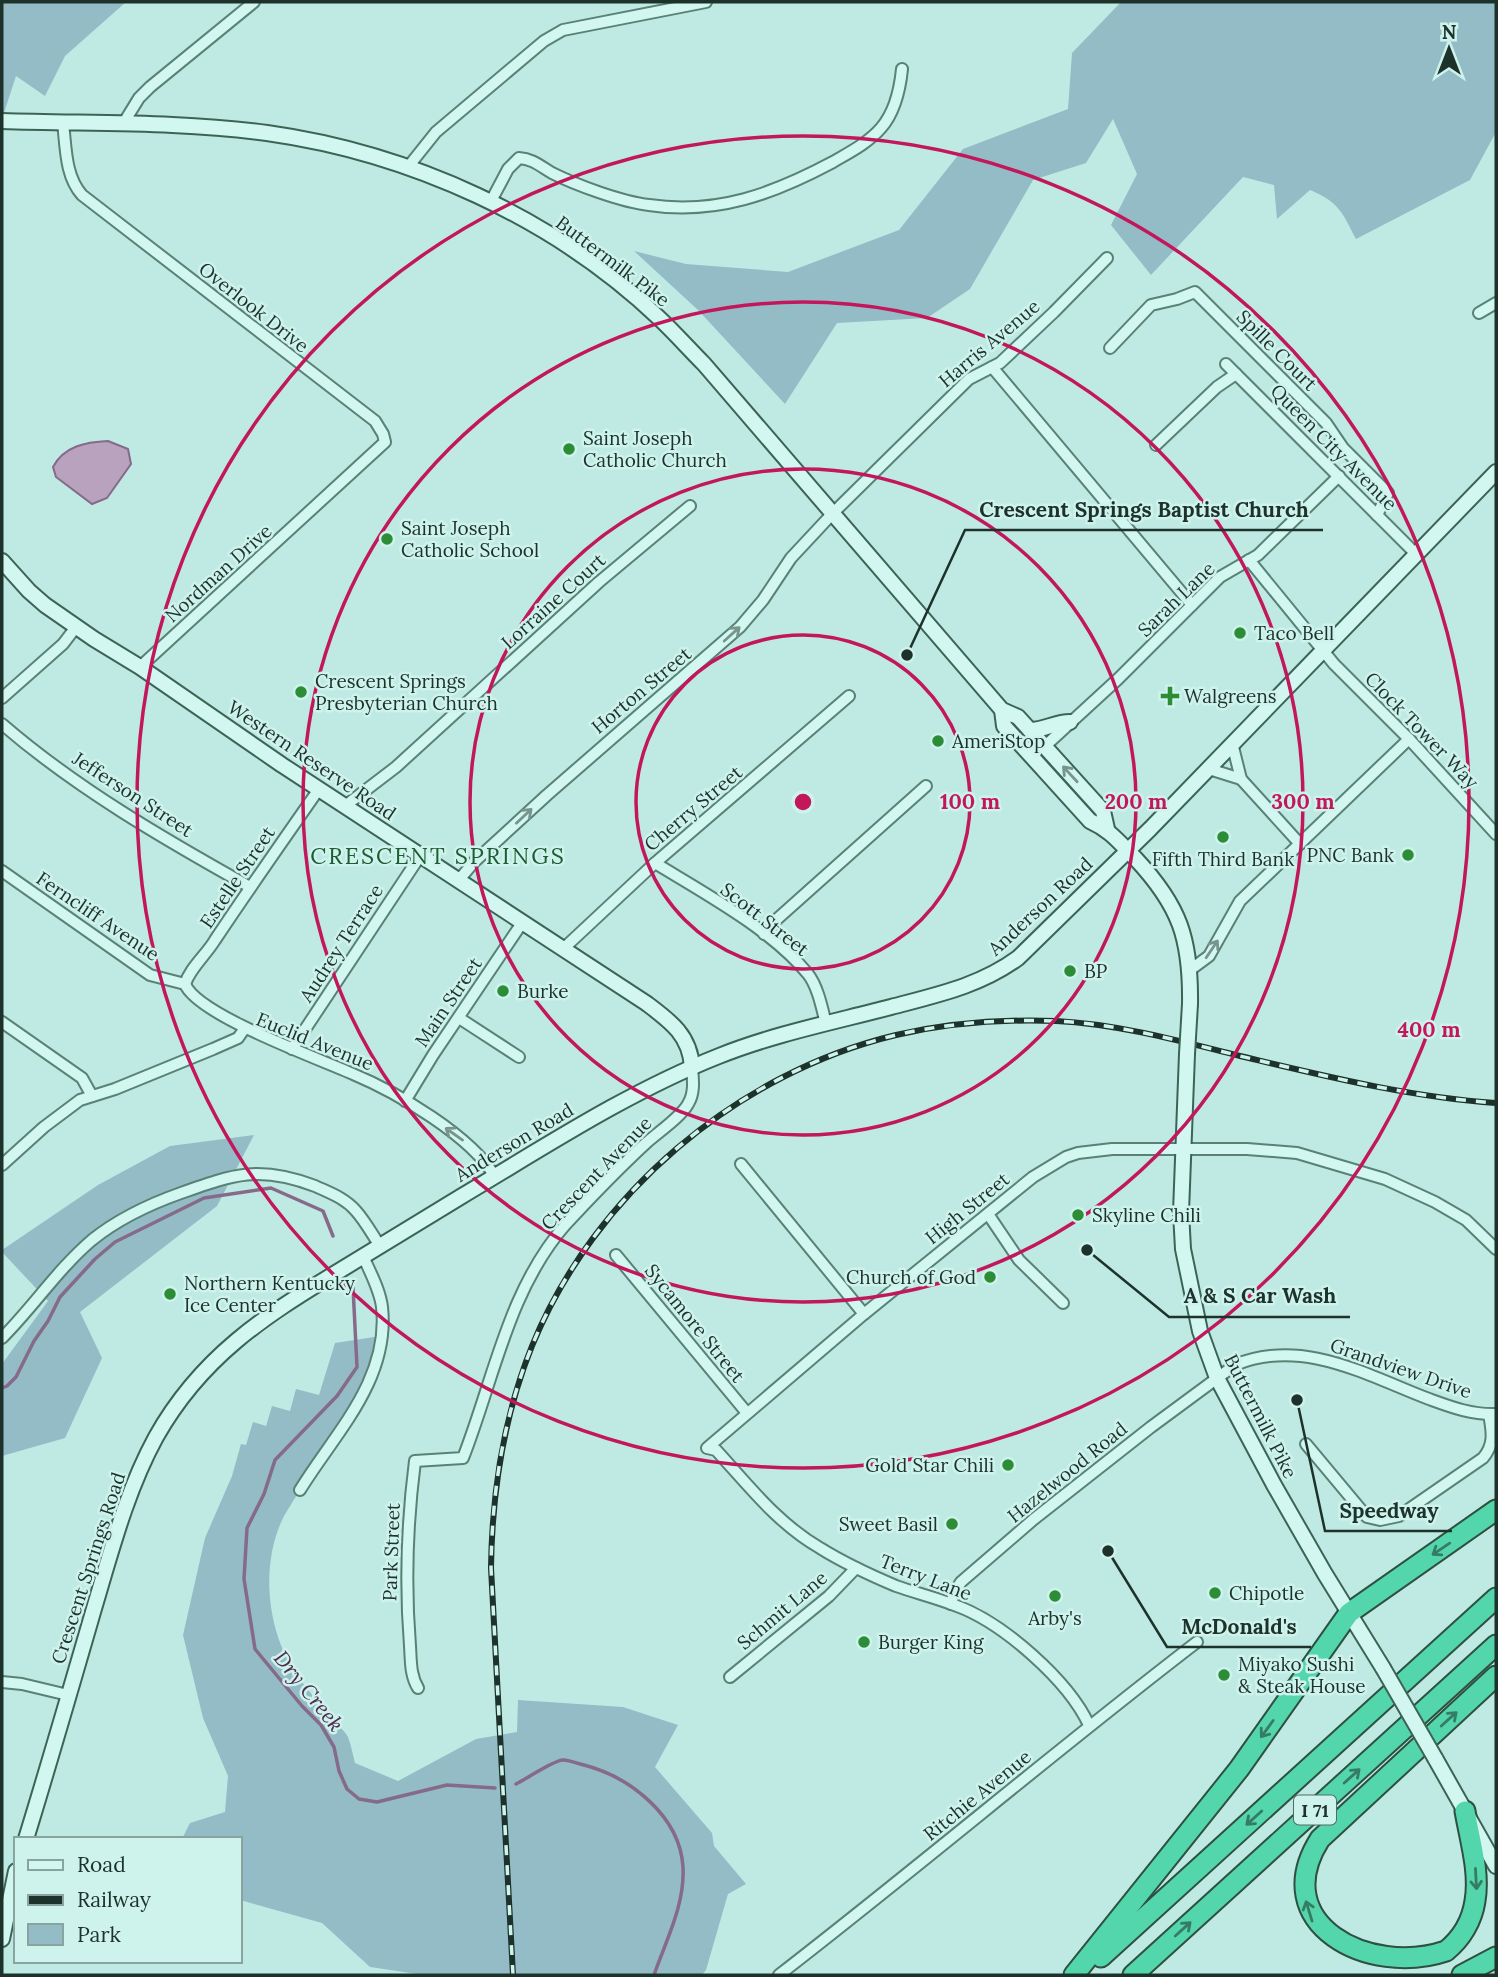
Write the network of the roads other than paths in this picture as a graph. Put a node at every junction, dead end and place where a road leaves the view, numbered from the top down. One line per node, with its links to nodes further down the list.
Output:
1 (254, 2): 6 (street)
2 (706, 2): 7 (street)
3 (902, 69): 8 (street)
4 (2, 121): 5 (main road, Buttermilk Pike)
5 (63, 123): 6 (main road, Buttermilk Pike); 19 (street, Overlook Drive)
6 (123, 124): 7 (main road, Buttermilk Pike)
7 (408, 167): 8 (main road, Buttermilk Pike)
8 (490, 203): 21 (main road, Buttermilk Pike)
9 (1107, 258): 14 (street, Harris Avenue)
10 (1496, 303): 11 (street)
11 (1479, 313)
12 (1110, 348): 22 (street, Spille Court)
13 (1226, 364): 15 (street, Queen City Avenue)
14 (992, 367): 21 (street, Harris Avenue); 26 (street)
15 (1236, 374): 16 (street); 18 (street, Queen City Avenue)
16 (1156, 445)
17 (1496, 472): 23 (main road, Anderson Road)
18 (1339, 477): 22 (street, Queen City Avenue); 24 (street, Sarah Lane)
19 (319, 505): 29 (street, Nordman Drive)
20 (690, 506): 43 (street, Lorraine Court)
21 (833, 513): 32 (main road, Buttermilk Pike); 51 (street, Horton Street, one-way to 21)
22 (1377, 515): 23 (street, Queen City Avenue)
23 (1416, 554): 28 (main road, Anderson Road)
24 (1249, 560): 26 (street, Sarah Lane); 28 (street, Clock Tower Way)
25 (2, 561): 27 (main road, Western Reserve Road)
26 (1192, 605): 33 (street, Sarah Lane)
27 (76, 627): 29 (main road, Western Reserve Road); 31 (street)
28 (1322, 651): 36 (street, Clock Tower Way); 37 (main road, Anderson Road)
29 (140, 667): 42 (main road, Western Reserve Road)
30 (849, 696): 49 (street, Cherry Street)
31 (2, 698)
32 (1002, 710): 35 (main road, Buttermilk Pike); 44 (main road, Buttermilk Pike)
33 (1070, 722): 35 (main road); 38 (street, Sarah Lane)
34 (2, 724): 52 (street, Jefferson Street)
35 (1030, 730): 38 (main road, Buttermilk Pike)
36 (1409, 739): 45 (street, Clock Tower Way); 46 (street)
37 (1232, 743): 39 (main road, Anderson Road); 40 (street)
38 (1044, 747): 44 (main road, Buttermilk Pike, one-way to 38)
39 (1209, 769): 40 (street); 47 (main road, Anderson Road)
40 (1241, 779): 46 (street)
41 (926, 786): 54 (street)
42 (319, 789): 43 (main road, Western Reserve Road); 52 (street, Estelle Street)
43 (345, 806): 48 (main road, Western Reserve Road)
44 (1107, 829): 47 (main road, Buttermilk Pike)
45 (1496, 834)
46 (1300, 844): 56 (street, one-way to 46)
47 (1128, 851): 56 (main road, Buttermilk Pike); 60 (main road, Anderson Road)
48 (420, 856): 51 (main road, Western Reserve Road); 62 (street, Audrey Terrace)
49 (655, 863): 54 (street, Scott Street); 55 (street, Cherry Street)
50 (2, 871): 57 (street, Ferncliff Avenue)
51 (458, 881): 53 (main road, Western Reserve Road)
52 (250, 887): 57 (street, Estelle Street)
53 (523, 923): 55 (main road, Western Reserve Road); 58 (street, Main Street)
54 (764, 934): 60 (street, Scott Street)
55 (563, 948): 64 (main road, Western Reserve Road)
56 (1190, 970): 67 (main road, Buttermilk Pike, bridge)
57 (185, 984): 61 (street, Ferncliff Avenue)
58 (459, 1018): 63 (street); 66 (street, Main Street)
59 (2, 1022): 65 (street)
60 (826, 1024): 64 (main road, Anderson Road)
61 (245, 1028): 62 (street, Euclid Avenue); 65 (street, Euclid Avenue)
62 (292, 1049): 66 (street, Euclid Avenue)
63 (519, 1057)
64 (692, 1067): 70 (main road, Anderson Road); 83 (street, Crescent Avenue)
65 (92, 1096): 69 (street, Euclid Avenue)
66 (405, 1101): 70 (street, Euclid Avenue, one-way to 66)
67 (1183, 1150): 71 (street, High Street); 73 (street, High Street); 79 (main road, Buttermilk Pike)
68 (741, 1164): 77 (street)
69 (2, 1165)
70 (495, 1177): 72 (main road, Anderson Road)
71 (988, 1214): 76 (street); 77 (street, High Street)
72 (380, 1246): 75 (main road, Crescent Springs Road); 78 (street)
73 (1496, 1250)
74 (616, 1255): 80 (street, Sycamore Street)
75 (363, 1256): 85 (street); 97 (main road, Crescent Springs Road)
76 (1063, 1303)
77 (864, 1314): 80 (street, High Street)
78 (2, 1338)
79 (1217, 1378): 81 (street, Grandview Drive); 89 (street, Hazelwood Road); 90 (main road, Buttermilk Pike)
80 (747, 1413): 84 (street, High Street)
81 (1493, 1414): 82 (street)
82 (1306, 1444)
83 (460, 1459): 96 (street, Park Street)
84 (739, 1475): 87 (street, Terry Lane)
85 (300, 1490)
86 (1496, 1510): 90 (highway, one-way to 90)
87 (856, 1568): 89 (street, Terry Lane); 94 (street, Schmit Lane)
88 (1496, 1598): 107 (highway, I 71, one-way to 107)
89 (951, 1604): 98 (street, Terry Lane)
90 (1349, 1613): 99 (main road, Buttermilk Pike, bridge); 106 (highway, one-way to 106)
91 (1197, 1642): 98 (street, Ritchie Avenue)
92 (1496, 1645): 108 (highway, I 71, one-way to 92)
93 (1496, 1676): 99 (highway, one-way to 93)
94 (730, 1677)
95 (2, 1682): 97 (street)
96 (418, 1688)
97 (68, 1696): 100 (main road, Crescent Springs Road)
98 (1089, 1724): 105 (street, Ritchie Avenue)
99 (1465, 1811): 101 (main road, Buttermilk Pike)
100 (27, 1837)
101 (1496, 1866)
102 (14, 1881): 103 (main road)
103 (2, 1939)
104 (1496, 1956): 109 (highway)
105 (779, 1975)
106 (1074, 1975)
107 (1081, 1975)
108 (1133, 1975)
109 (1462, 1975)

